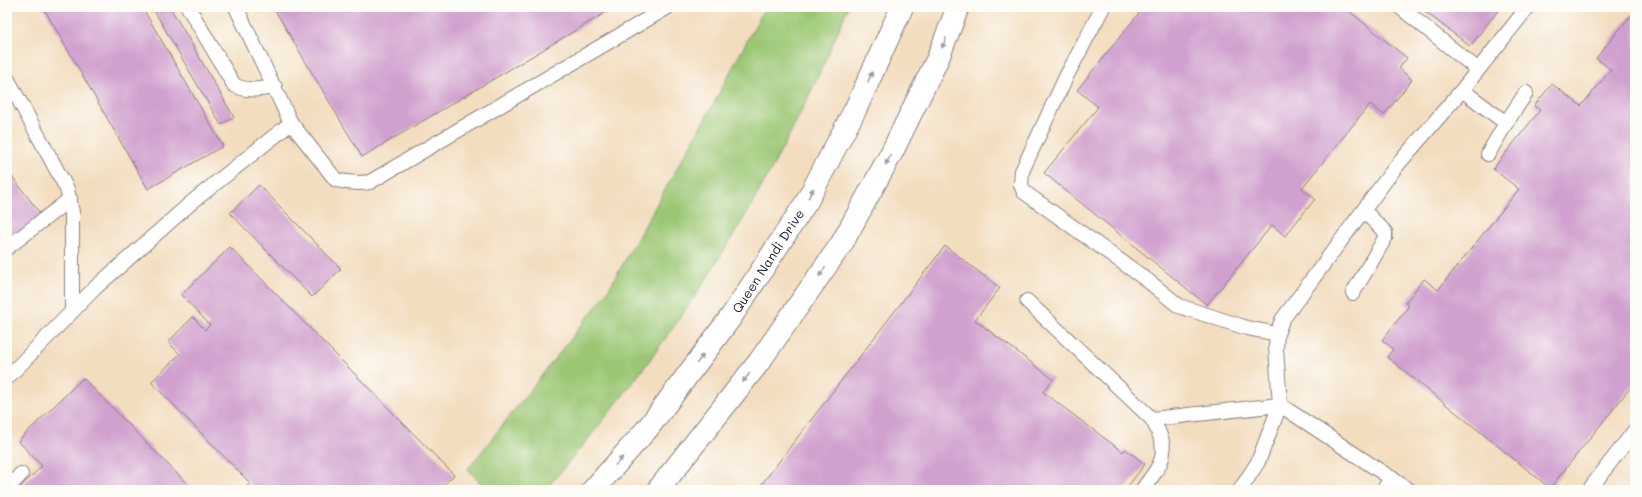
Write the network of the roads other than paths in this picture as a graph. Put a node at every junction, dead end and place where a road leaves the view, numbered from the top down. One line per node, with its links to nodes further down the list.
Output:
1 (188, 7): 11 (lane)
2 (236, 7): 11 (lane)
3 (668, 7): 14 (lane)
4 (902, 7): 31 (main road, Queen Nandi Drive, one-way to 4)
5 (958, 7): 32 (main road, one-way to 32)
6 (1103, 7): 23 (lane)
7 (1400, 7): 9 (lane)
8 (1528, 7): 9 (lane)
9 (1477, 69): 12 (lane)
10 (7, 78): 17 (lane)
11 (275, 87): 14 (lane)
12 (1462, 90): 15 (lane); 18 (lane)
13 (1526, 93): 15 (lane)
14 (291, 122): 22 (lane)
15 (1506, 123): 16 (lane)
16 (1488, 154)
17 (70, 199): 19 (lane); 22 (lane)
18 (1364, 211): 20 (lane); 23 (lane)
19 (7, 248)
20 (1353, 293)
21 (1027, 301): 26 (lane)
22 (72, 312): 24 (lane)
23 (1277, 334): 25 (lane)
24 (7, 378)
25 (1280, 405): 26 (lane); 29 (lane); 34 (lane)
26 (1152, 419): 33 (lane)
27 (1635, 430): 37 (lane)
28 (21, 474): 30 (lane)
29 (1392, 478): 35 (lane); 36 (lane)
30 (7, 489)
31 (593, 490)
32 (658, 490)
33 (1142, 490)
34 (1240, 490)
35 (1383, 490)
36 (1409, 490)
37 (1588, 490)

